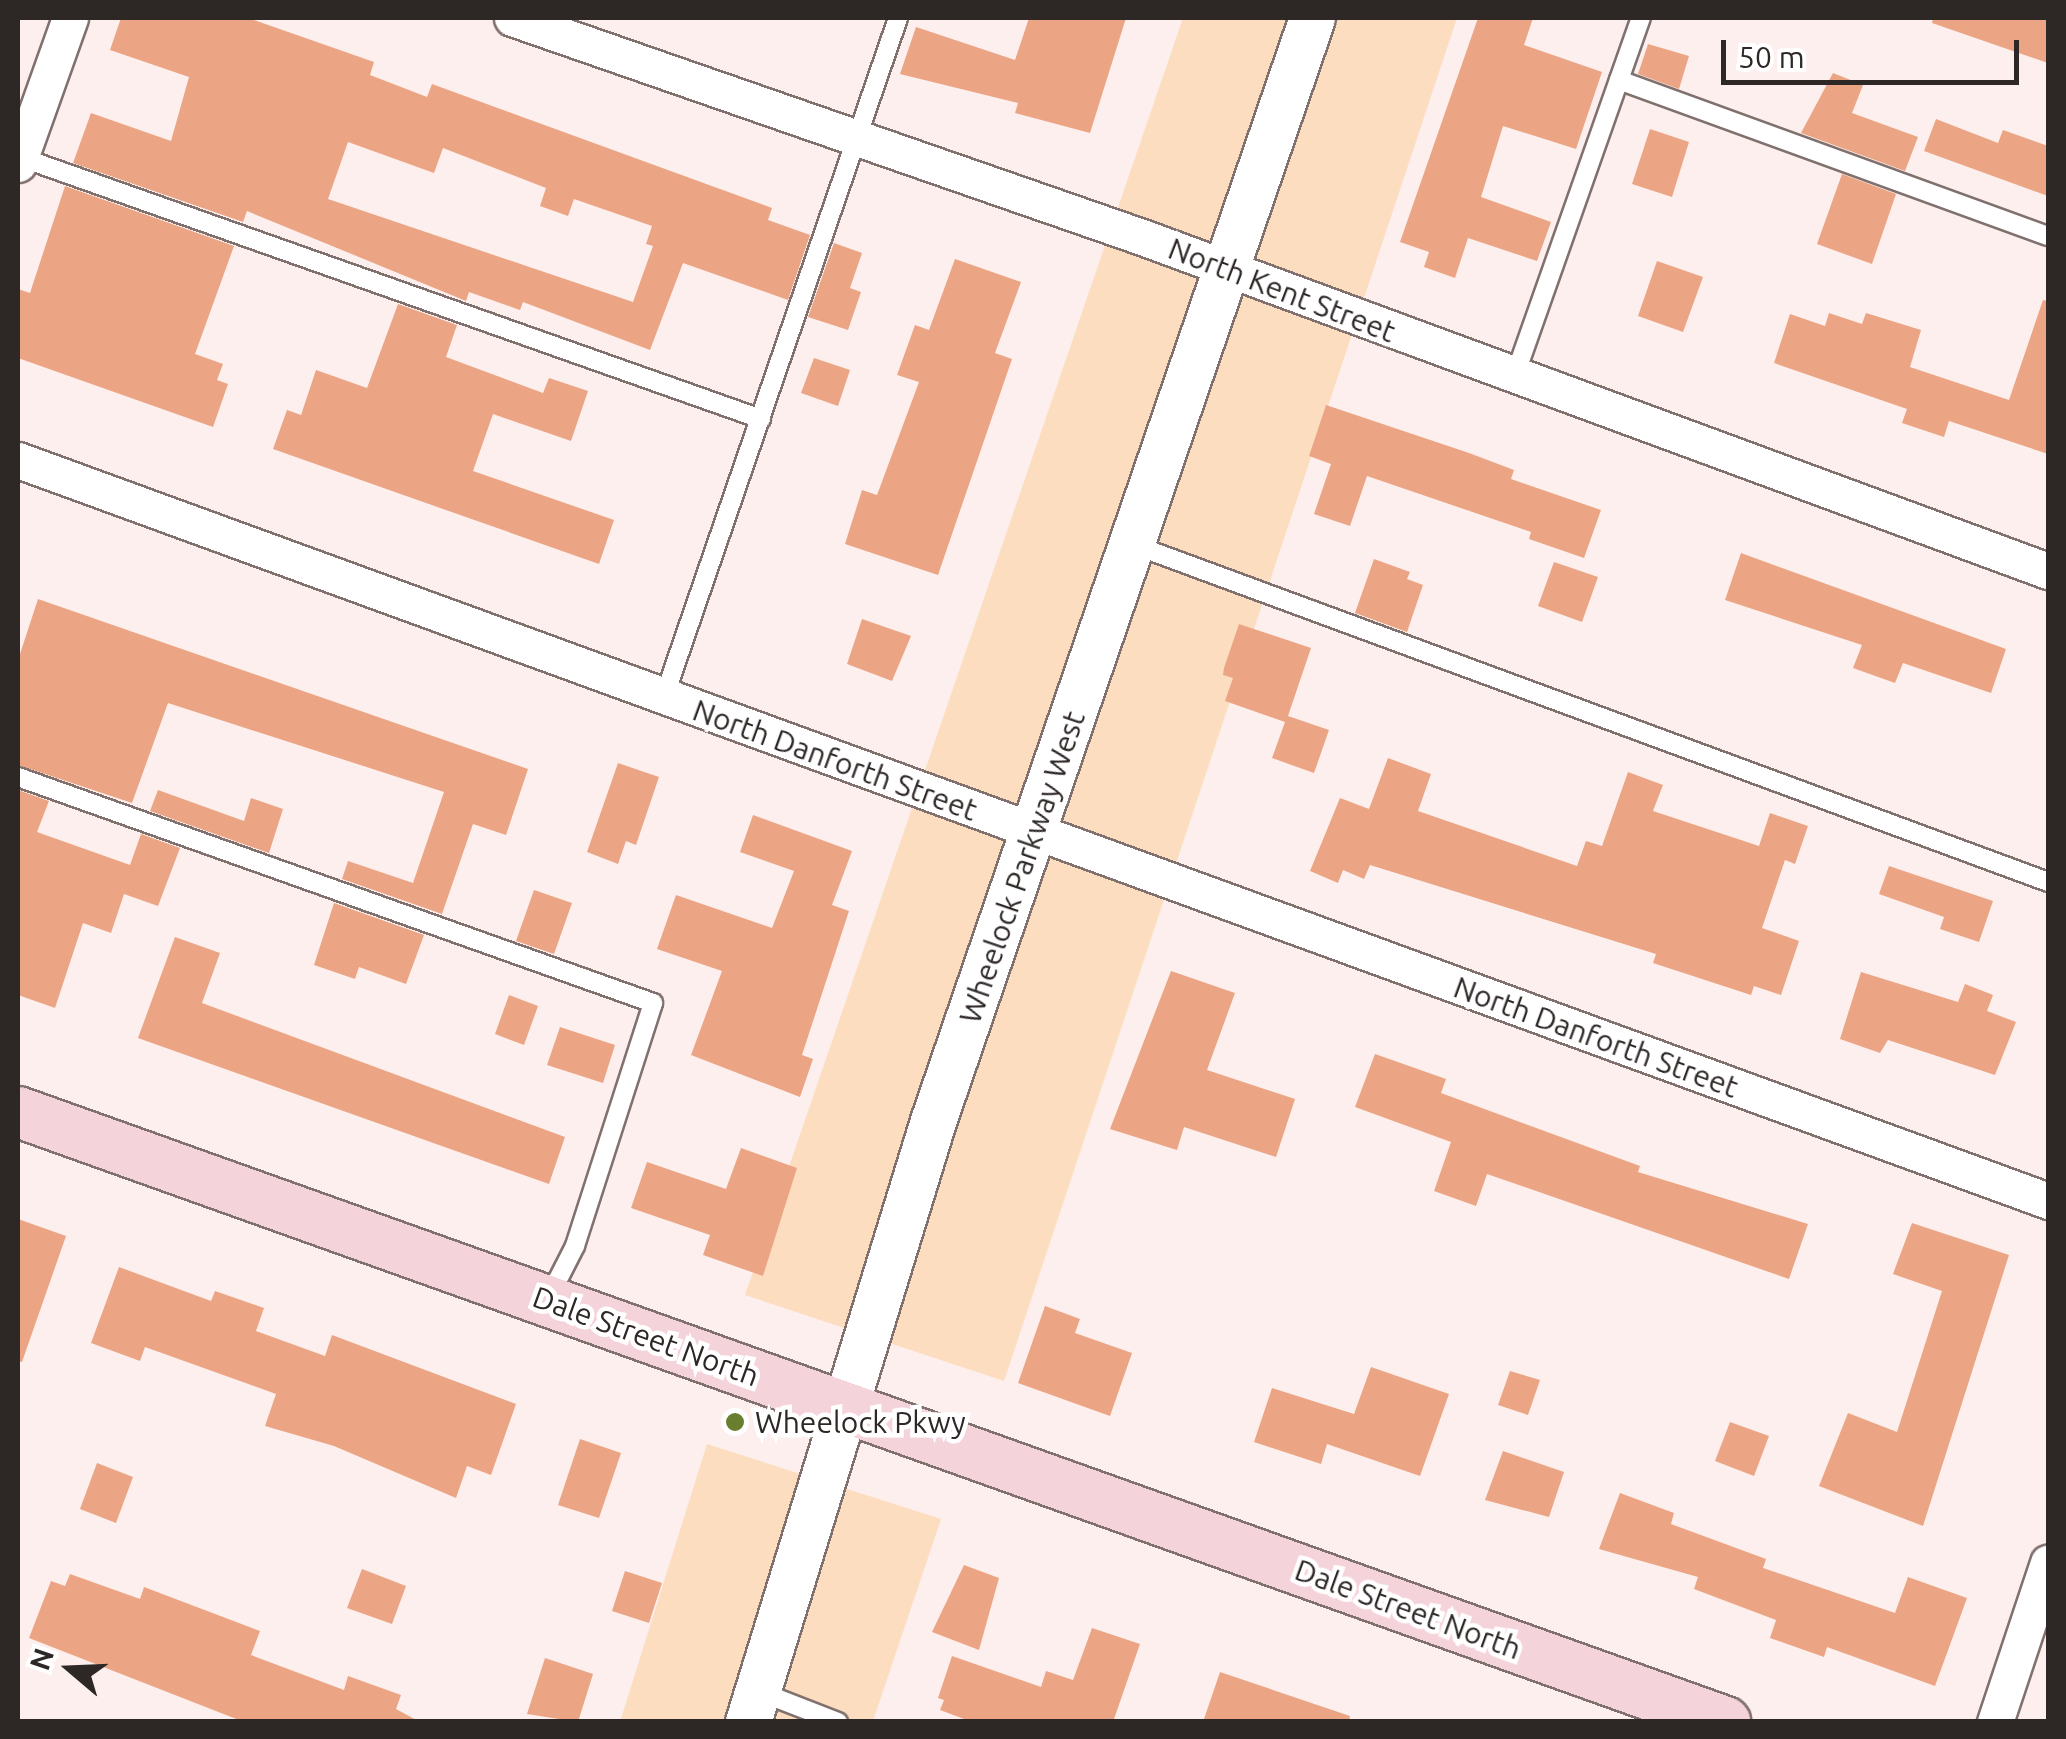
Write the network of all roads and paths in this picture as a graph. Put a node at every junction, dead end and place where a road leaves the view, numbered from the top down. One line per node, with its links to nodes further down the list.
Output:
1 (70, 18): 8 (street)
2 (512, 18): 7 (street, North Kent Street)
3 (898, 18): 7 (lane)
4 (1312, 18): 10 (street, Wheelock Parkway West)
5 (1641, 18): 6 (lane)
6 (1619, 80): 9 (lane); 11 (lane)
7 (857, 142): 10 (street, North Kent Street); 12 (lane)
8 (19, 161): 12 (lane)
9 (2048, 236)
10 (1224, 268): 11 (street, North Kent Street); 14 (street, Wheelock Parkway West)
11 (1514, 378): 15 (street, North Kent Street)
12 (761, 419): 16 (lane)
13 (18, 460): 16 (street, North Danforth Street)
14 (1132, 544): 18 (street, Wheelock Parkway West); 19 (lane)
15 (2048, 571)
16 (664, 697): 18 (street, North Danforth Street)
17 (18, 777): 22 (lane)
18 (1034, 834): 21 (street, North Danforth Street); 23 (street, Wheelock Parkway West)
19 (2048, 882)
20 (18, 1112): 22 (main road, Dale Street North)
21 (2048, 1200)
22 (548, 1301): 23 (main road, Dale Street North)
23 (843, 1408): 25 (street, Wheelock Parkway West); 27 (main road, Dale Street North)
24 (2048, 1562): 28 (street)
25 (753, 1706): 26 (lane)
26 (838, 1722)
27 (1726, 1722)
28 (1995, 1722)

